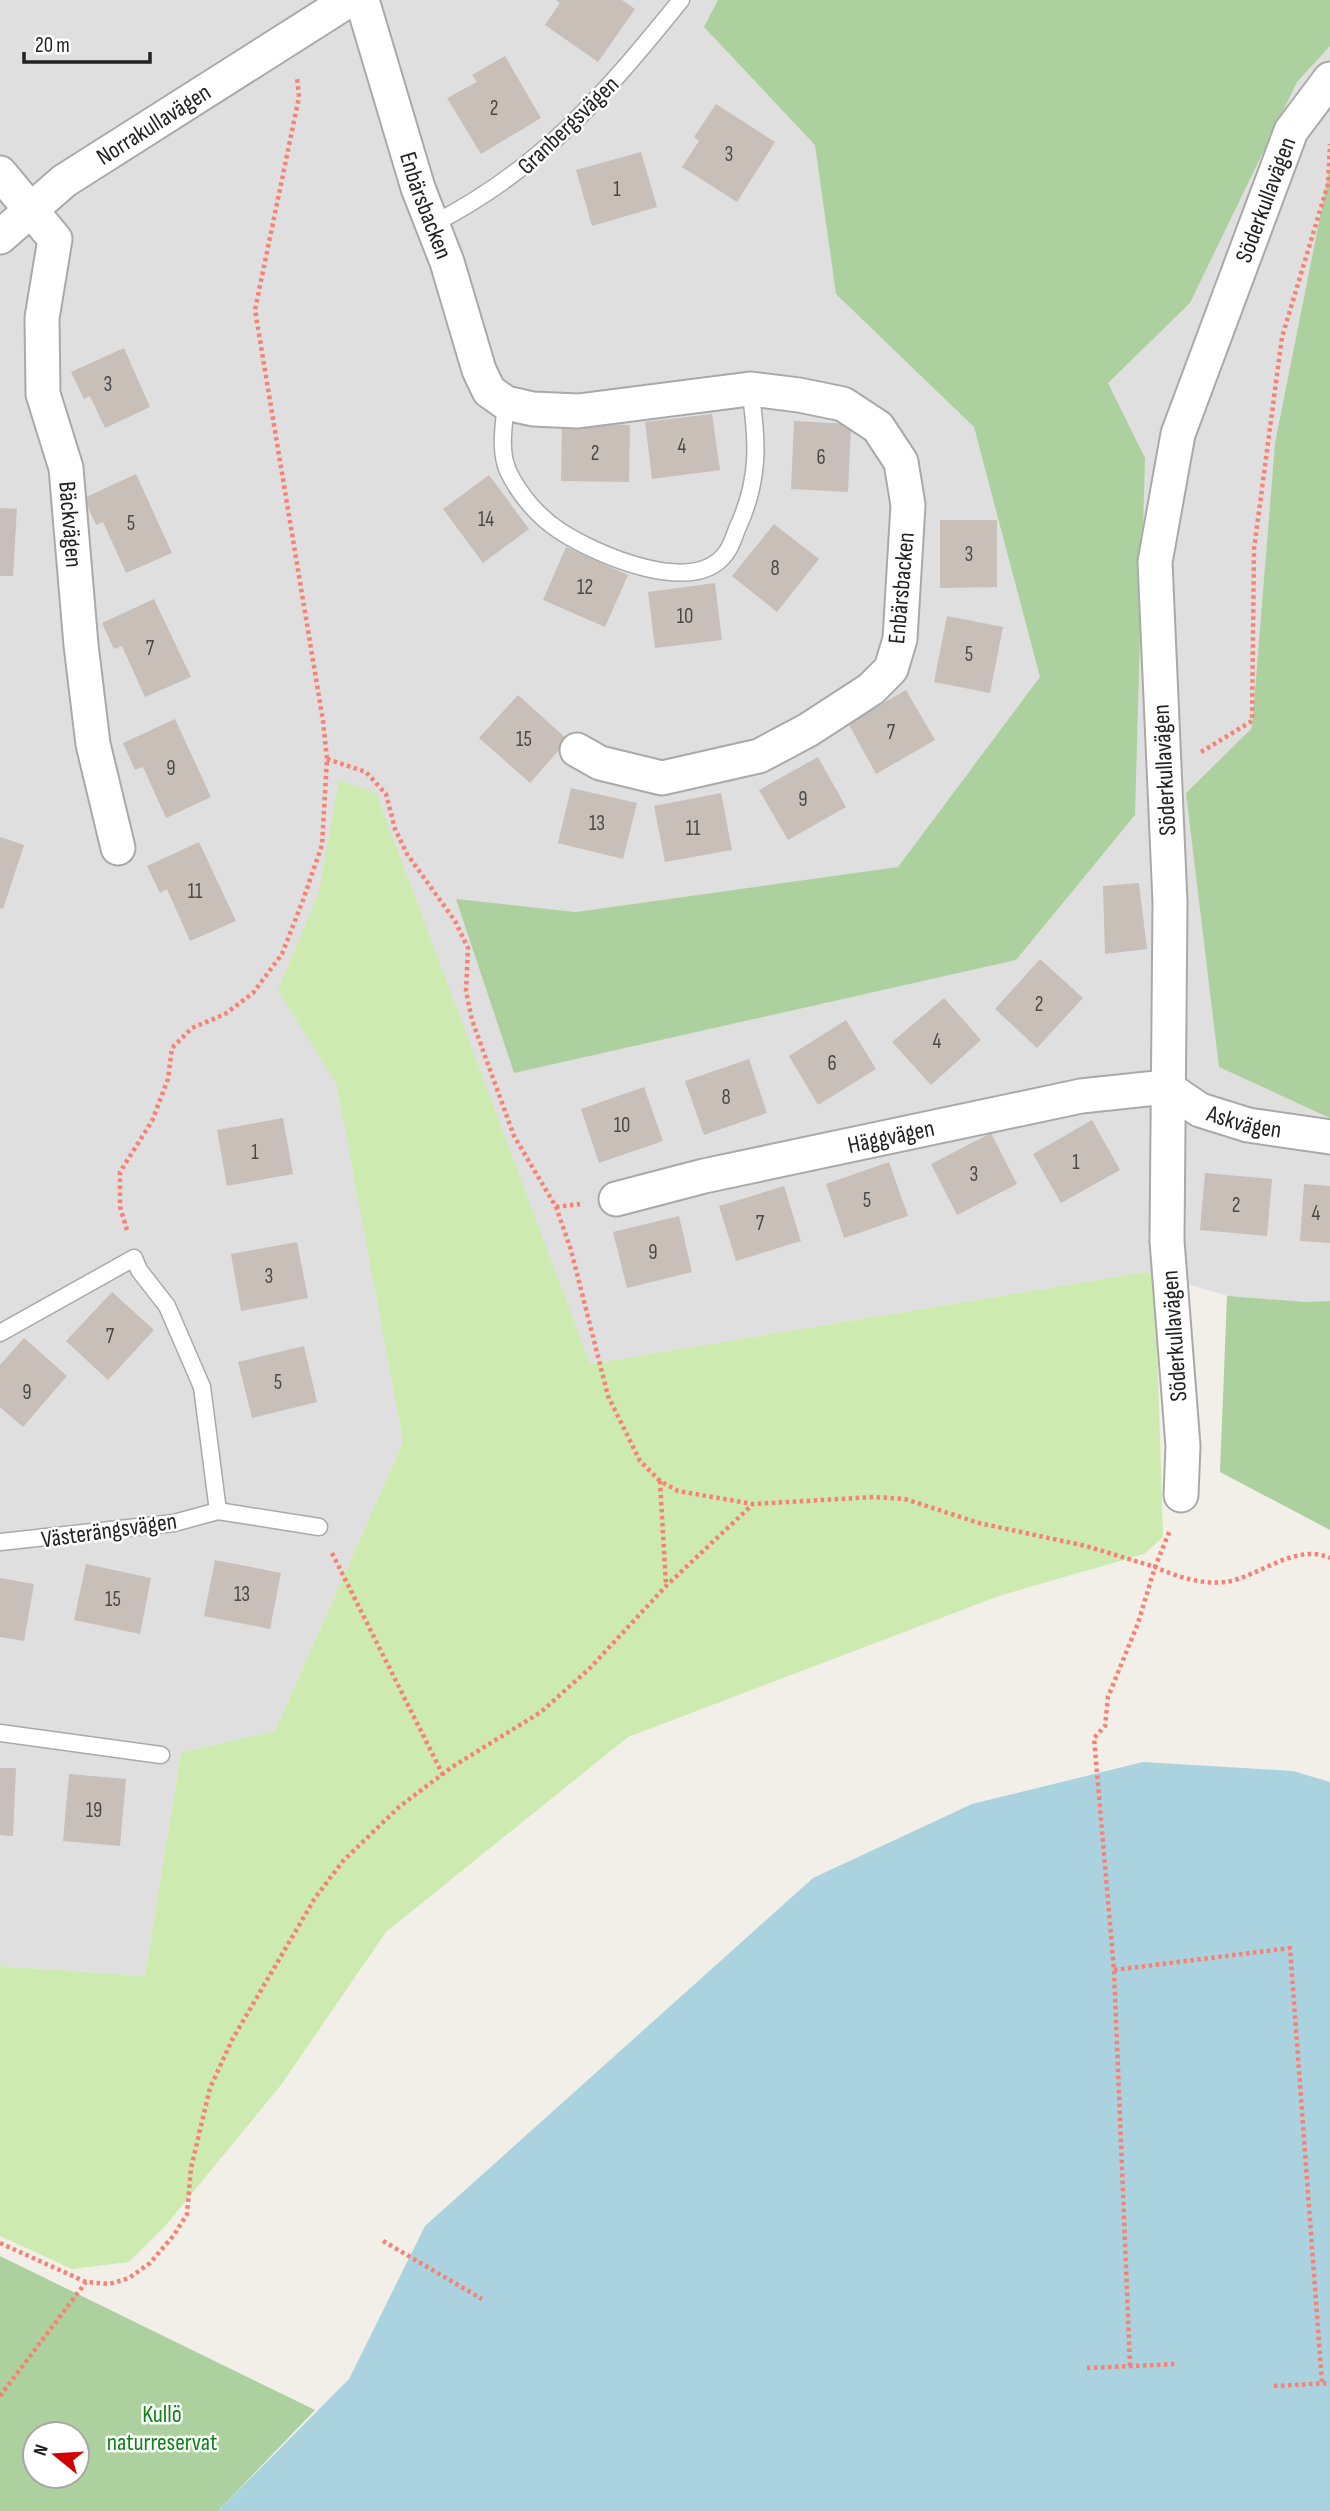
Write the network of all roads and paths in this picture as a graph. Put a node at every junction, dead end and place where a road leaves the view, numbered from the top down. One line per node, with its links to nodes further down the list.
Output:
1 (349, 0): 4 (street, Norrakullavägen)
2 (362, 0): 9 (street, Enbärsbacken)
3 (681, 0): 9 (lane, Granbergsvägen)
4 (293, 38): 8 (street, Norrakullavägen); 14 (path)
5 (1330, 79): 15 (street, Söderkullavägen)
6 (1330, 142): 15 (path)
7 (0, 173): 8 (street, Bäckvägen)
8 (32, 209): 10 (street, Norrakullavägen); 16 (street, Bäckvägen)
9 (433, 224): 12 (street, Enbärsbacken)
10 (0, 237)
11 (750, 390): 12 (street, Enbärsbacken); 12 (lane); 13 (street, Enbärsbacken)
12 (506, 403)
13 (577, 750)
14 (327, 759): 20 (path); 22 (path)
15 (1164, 775): 17 (street, Söderkullavägen)
16 (118, 848)
17 (1166, 1087): 18 (street, Askvägen); 19 (street, Häggvägen); 23 (street, Söderkullavägen)
18 (1330, 1137)
19 (616, 1199)
20 (134, 1258): 21 (lane); 25 (lane)
21 (0, 1333)
22 (660, 1481): 24 (path); 30 (path)
23 (1181, 1495): 29 (path)
24 (752, 1504): 29 (path); 30 (path)
25 (218, 1511): 26 (lane, Västerängsvägen); 27 (lane, Västerängsvägen)
26 (319, 1527): 33 (path)
27 (0, 1542)
28 (1330, 1558): 29 (path)
29 (1155, 1567): 34 (path)
30 (666, 1586): 33 (path)
31 (0, 1732): 32 (lane)
32 (161, 1755)
33 (443, 1775): 37 (path)
34 (1114, 1970): 40 (path); 42 (path)
35 (383, 2241): 38 (path)
36 (0, 2243): 37 (path)
37 (86, 2282): 45 (path)
38 (482, 2300)
39 (1177, 2364): 40 (path)
40 (1130, 2366): 41 (path)
41 (1087, 2368)
42 (1322, 2383): 43 (path); 44 (path)
43 (1330, 2383)
44 (1274, 2386)
45 (0, 2396)

